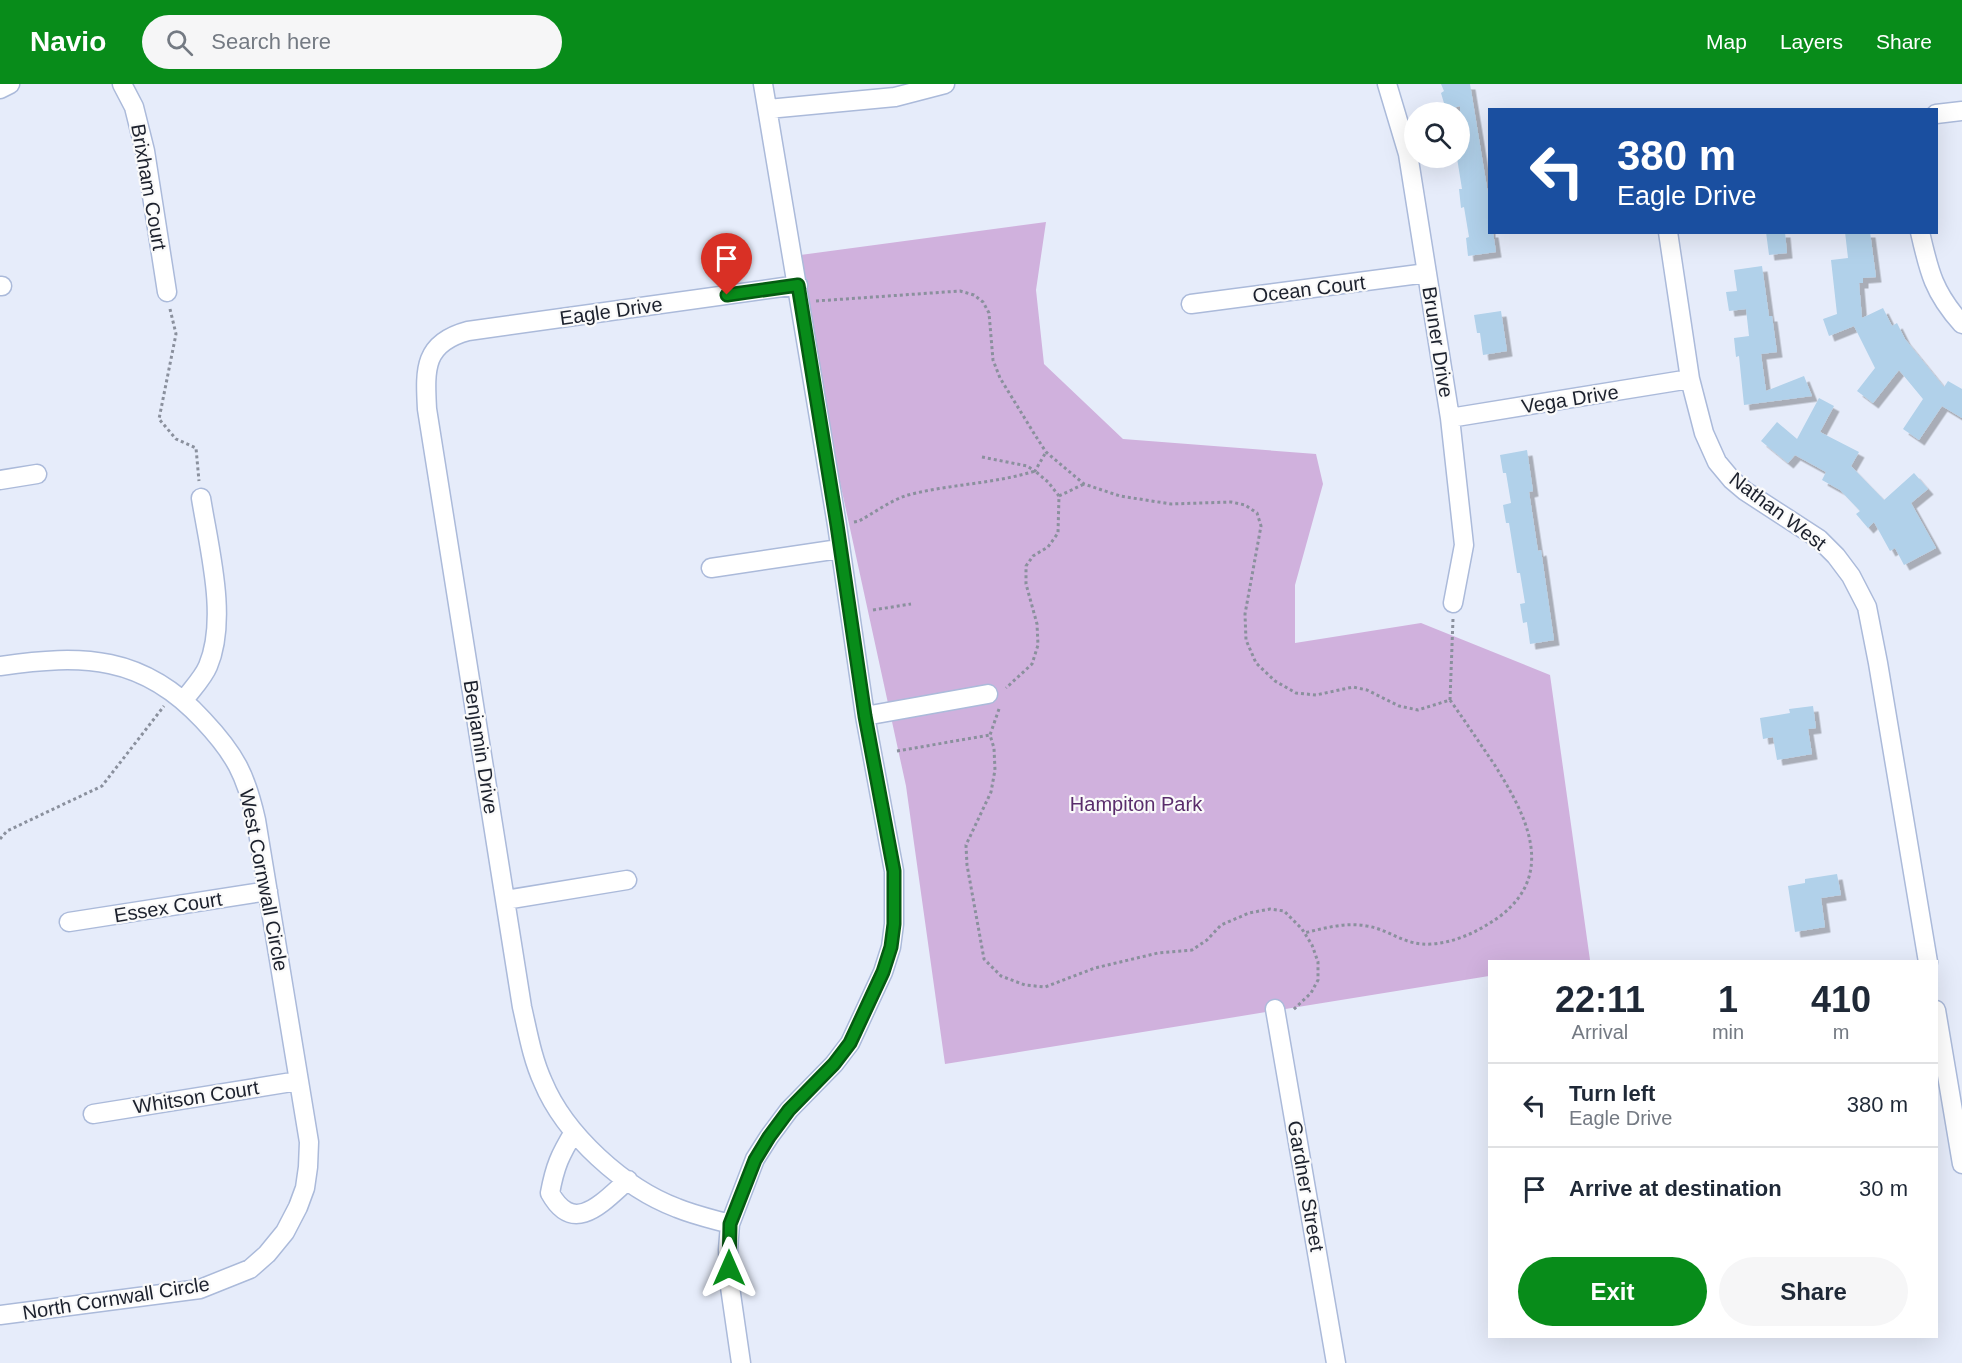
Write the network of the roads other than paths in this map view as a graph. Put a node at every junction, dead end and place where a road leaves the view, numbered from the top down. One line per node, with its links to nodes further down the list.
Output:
1 (10, 84): 6 (street)
2 (122, 84): 13 (street, Brixham Court)
3 (764, 84): 7 (street)
4 (945, 84): 7 (street)
5 (1387, 84): 12 (street, Bruner Drive)
6 (0, 88)
7 (768, 109): 14 (street)
8 (1962, 111): 9 (street)
9 (1938, 114)
10 (1668, 234): 18 (street, Nathan West)
11 (1920, 234): 16 (street)
12 (1427, 273): 15 (street, Ocean Court); 19 (street, Bruner Drive)
13 (167, 292)
14 (799, 294): 17 (street, Eagle Drive); 23 (street)
15 (1191, 304)
16 (1962, 324)
17 (432, 353): 32 (street, Benjamin Drive)
18 (1690, 380): 19 (street, Vega Drive); 34 (street, Nathan West)
19 (1450, 418): 25 (street, Bruner Drive)
20 (37, 474): 21 (street)
21 (0, 480)
22 (201, 498): 27 (street)
23 (839, 549): 24 (street); 29 (street)
24 (711, 568)
25 (1453, 603)
26 (0, 666): 27 (street, West Cornwall Circle)
27 (179, 696): 31 (street, West Cornwall Circle)
28 (997, 699): 29 (street)
29 (865, 716): 42 (street)
30 (627, 880): 32 (street)
31 (268, 891): 33 (street, Essex Court); 37 (street, West Cornwall Circle)
32 (505, 900): 39 (street, Benjamin Drive)
33 (69, 922)
34 (1928, 960)
35 (1276, 1015): 46 (street, Gardner Street)
36 (1938, 1022): 40 (street)
37 (298, 1081): 38 (street, Whitson Court); 43 (street, West Cornwall Circle)
38 (93, 1113)
39 (574, 1132): 41 (street, Benjamin Drive); 41 (street)
40 (1962, 1164)
41 (628, 1180): 42 (street, Benjamin Drive)
42 (730, 1224): 45 (street)
43 (285, 1232): 44 (street, North Cornwall Circle)
44 (0, 1316)
45 (741, 1363)
46 (1336, 1363)

